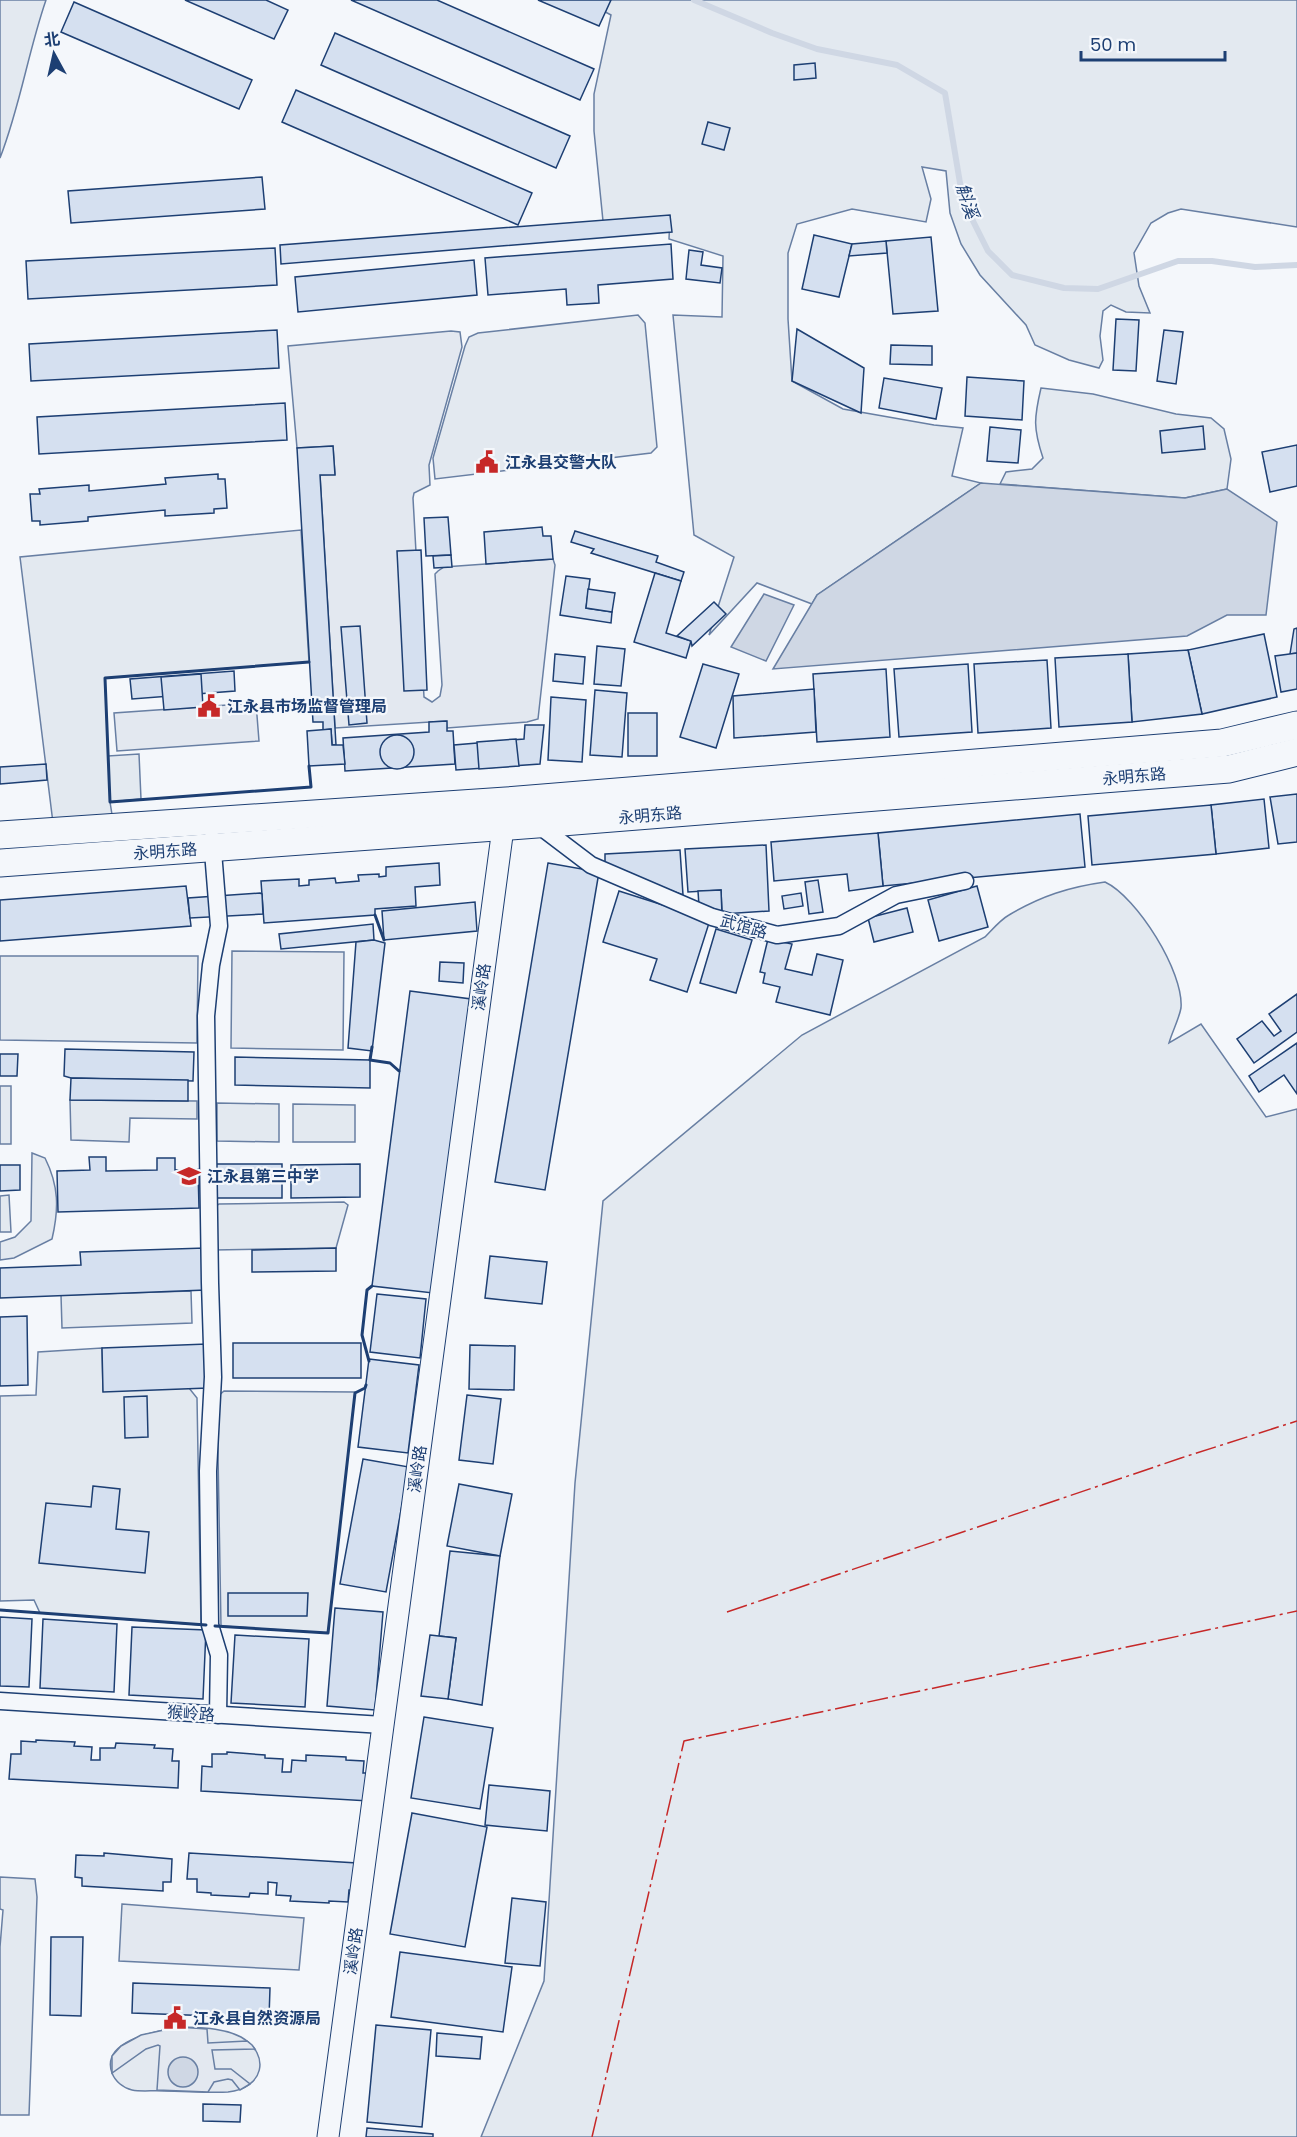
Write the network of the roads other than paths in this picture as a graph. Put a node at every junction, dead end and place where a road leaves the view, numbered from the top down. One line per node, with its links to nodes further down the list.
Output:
1 (1297, 725): 3 (main road, 永明东路)
2 (1297, 752): 5 (main road, 永明东路)
3 (504, 814): 4 (main road, 永明东路); 5 (main road, 永明东路); 7 (main road, 永明东路); 12 (street, 溪岭路)
4 (211, 820): 6 (main road, 永明东路); 7 (street)
5 (537, 824): 9 (street, 武馆路)
6 (0, 835)
7 (213, 848): 8 (main road, 永明东路); 11 (street)
8 (0, 863)
9 (965, 881)
10 (0, 1701): 11 (street, 猴岭路)
11 (218, 1715): 12 (street, 猴岭路)
12 (383, 1725): 13 (street, 溪岭路)
13 (328, 2137)

